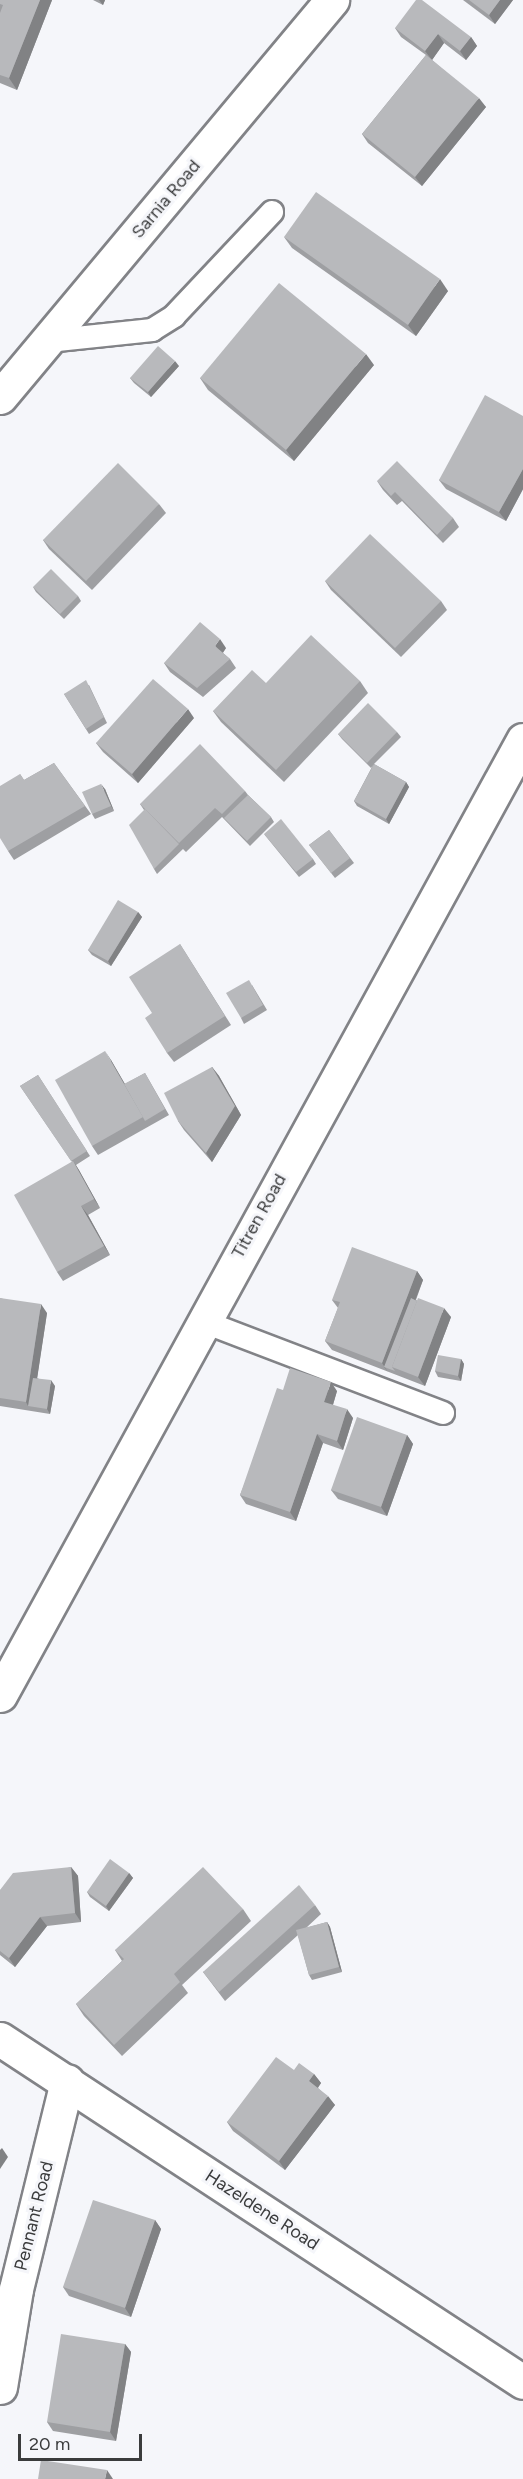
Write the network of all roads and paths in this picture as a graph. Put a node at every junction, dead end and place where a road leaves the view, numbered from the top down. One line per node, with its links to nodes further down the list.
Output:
1 (332, 0): 3 (street, Sarnia Road)
2 (272, 212): 3 (lane)
3 (48, 340): 4 (street, Sarnia Road)
4 (0, 397)
5 (523, 740): 6 (street, Titren Road)
6 (202, 1321): 7 (lane); 8 (street, Titren Road)
7 (443, 1413)
8 (0, 1694)
9 (0, 2039): 10 (street, Hazeldene Road)
10 (67, 2081): 11 (street, Hazeldene Road); 12 (street, Pennant Road)
11 (523, 2382)
12 (0, 2387)

